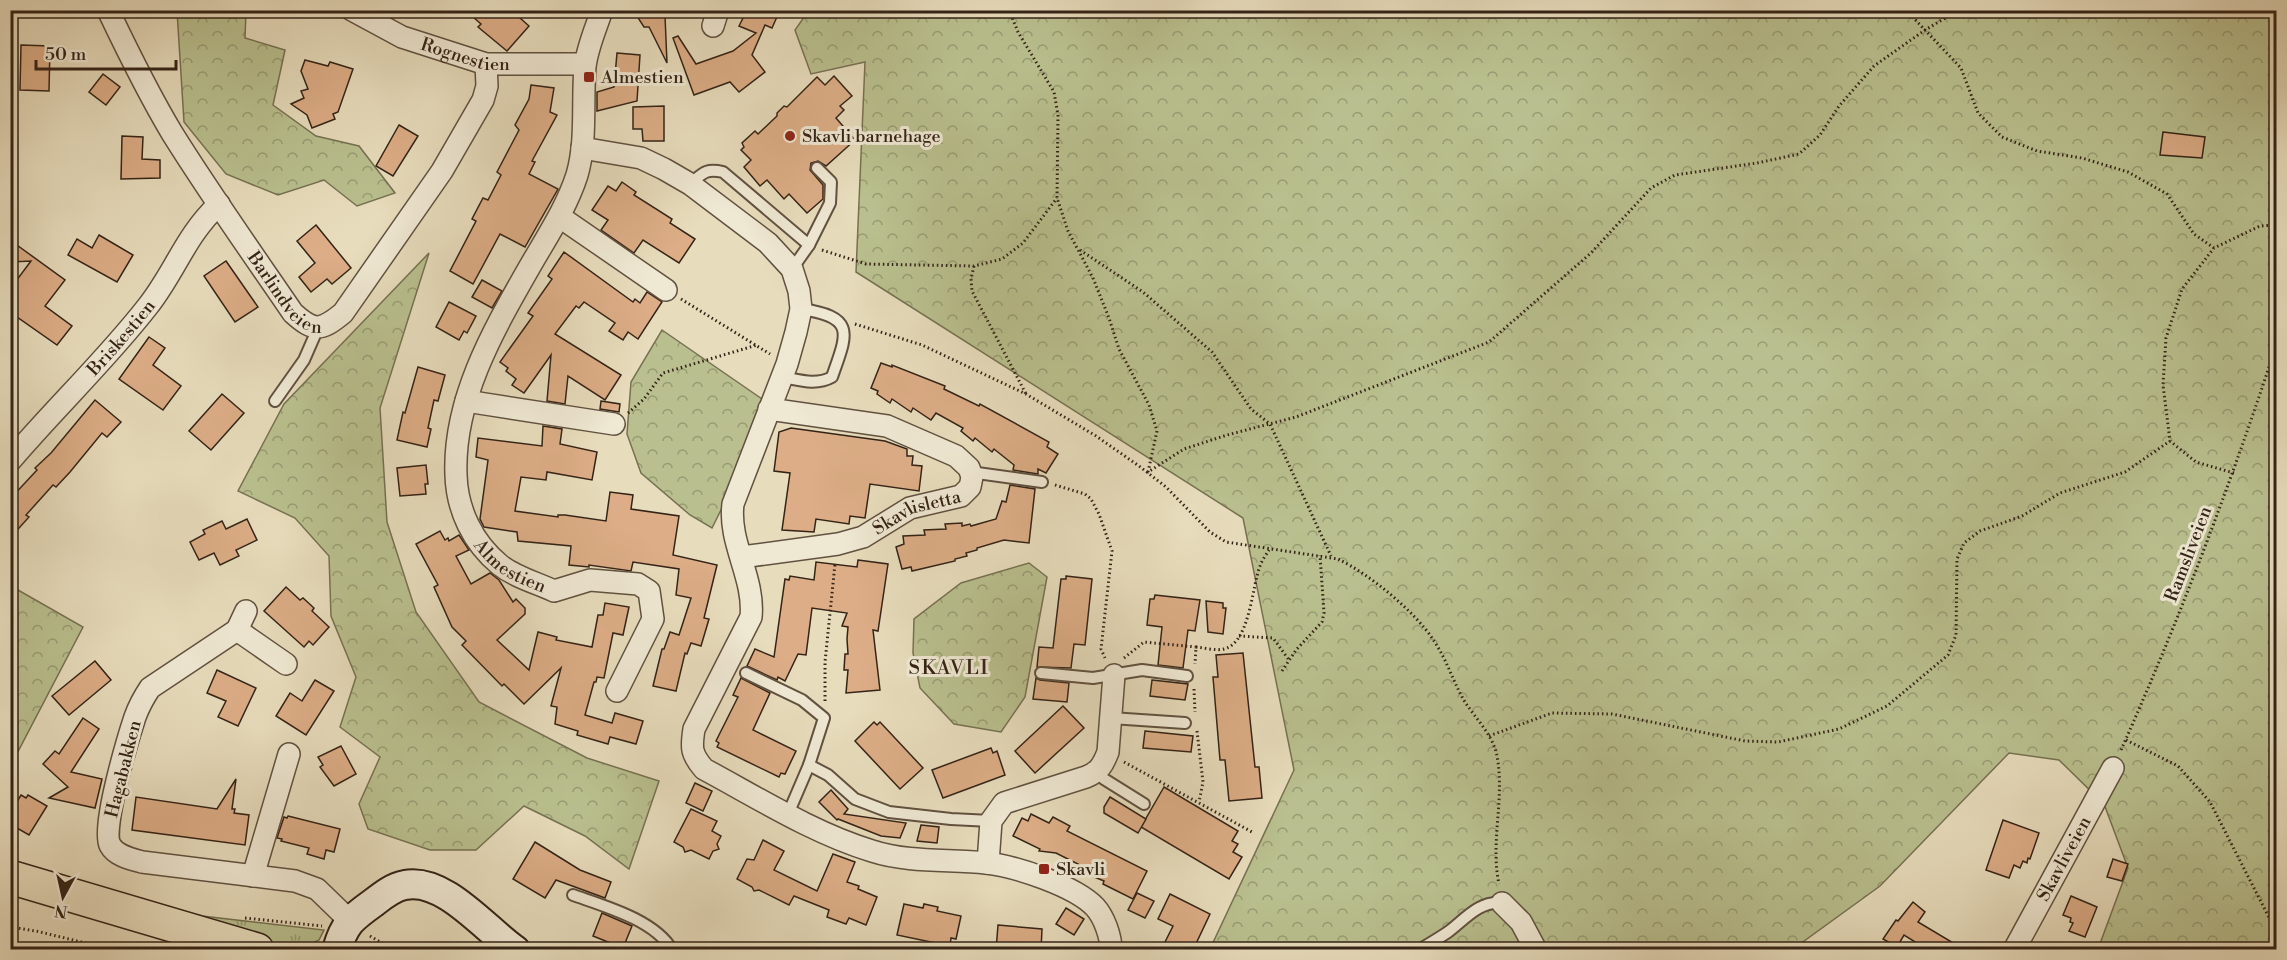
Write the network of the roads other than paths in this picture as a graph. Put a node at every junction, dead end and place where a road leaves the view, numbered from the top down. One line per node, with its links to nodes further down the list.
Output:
1 (108, 10): 9 (street, Barlindveien)
2 (352, 10): 4 (street, Rognestien)
3 (602, 10): 5 (street, Almestien)
4 (486, 64): 5 (street, Rognestien); 15 (street, Barlindveien)
5 (585, 64): 6 (street, Almestien)
6 (582, 148): 8 (street); 10 (street, Almestien)
7 (818, 168): 11 (lane)
8 (690, 184): 11 (lane); 12 (street)
9 (219, 204): 15 (street, Barlindveien); 21 (street, Briskestien)
10 (560, 217): 13 (street); 18 (street, Almestien)
11 (809, 245): 12 (lane)
12 (792, 269): 14 (street)
13 (666, 290)
14 (801, 309): 16 (street); 16 (lane)
15 (318, 328): 17 (lane)
16 (785, 370): 19 (street)
17 (275, 401)
18 (466, 401): 20 (street); 32 (street, Almestien)
19 (769, 409): 22 (street, Skavlisletta); 24 (street)
20 (614, 424)
21 (10, 461)
22 (970, 472): 23 (lane); 24 (street, Skavlisletta)
23 (1042, 482)
24 (742, 557): 40 (street)
25 (246, 611): 26 (street)
26 (237, 630): 27 (street); 43 (street, Hagabakken)
27 (286, 664)
28 (746, 673): 36 (lane)
29 (1041, 673): 30 (lane)
30 (1114, 675): 31 (lane); 33 (street)
31 (1192, 676)
32 (617, 691)
33 (1111, 718): 34 (lane); 37 (street)
34 (1190, 722)
35 (289, 754): 43 (street)
36 (809, 765): 40 (lane); 41 (lane)
37 (1102, 765): 39 (lane); 41 (street)
38 (2113, 768): 56 (street, Skavliveien)
39 (1144, 804)
40 (788, 814): 42 (street)
41 (991, 821): 42 (street)
42 (988, 863): 53 (street)
43 (253, 876): 48 (street, Hagabakken)
44 (10, 877): 50 (main road)
45 (10, 893): 49 (main road)
46 (573, 894): 52 (lane)
47 (1502, 903): 54 (lane); 55 (street)
48 (343, 933): 51 (street)
49 (180, 950)
50 (257, 950)
51 (515, 950)
52 (672, 950)
53 (1111, 950)
54 (1419, 950)
55 (1536, 950)
56 (2014, 950)

